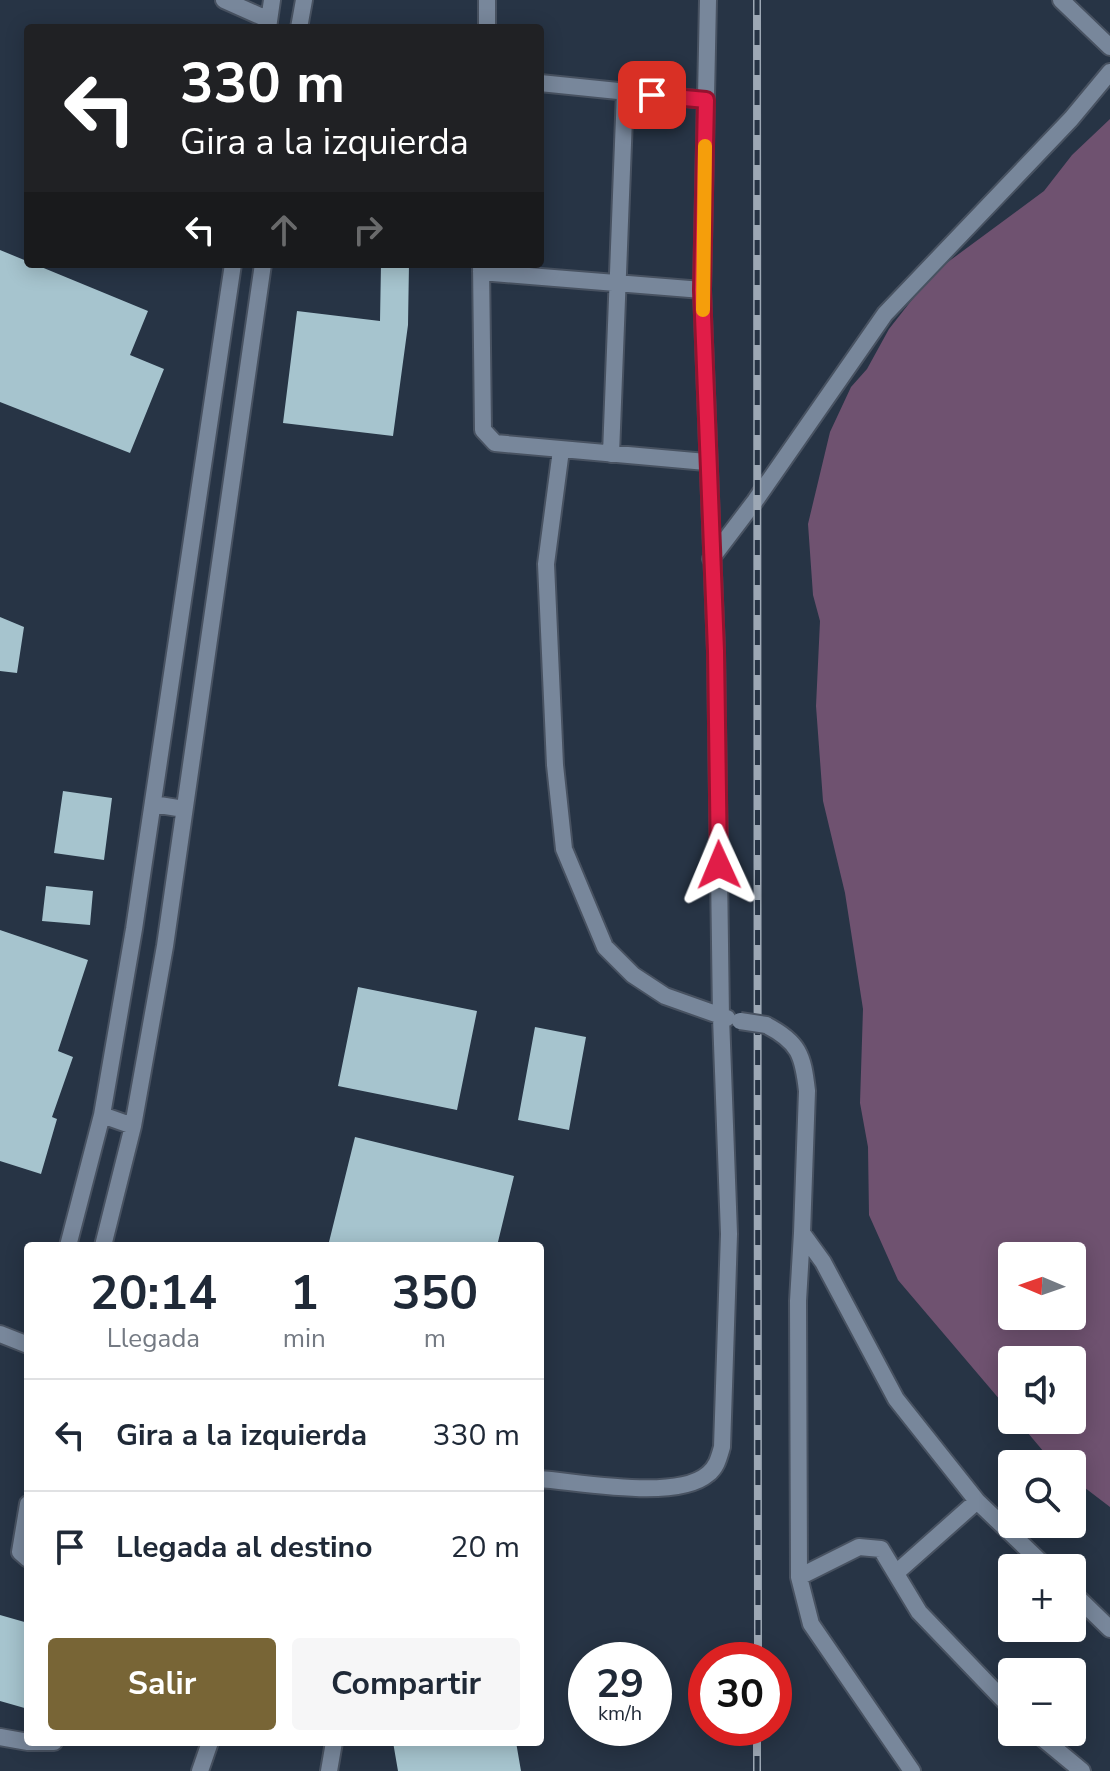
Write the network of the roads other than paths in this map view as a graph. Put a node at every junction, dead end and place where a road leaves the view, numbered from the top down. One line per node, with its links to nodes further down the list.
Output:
1 (224, 0): 7 (street)
2 (272, 0): 7 (street)
3 (304, 0): 8 (street)
4 (487, 0): 9 (street)
5 (708, 0): 14 (street)
6 (1061, 0): 10 (street)
7 (268, 24)
8 (300, 24)
9 (487, 24)
10 (1110, 47)
11 (1110, 72): 27 (street)
12 (544, 83): 13 (street)
13 (625, 92): 14 (street); 18 (street)
14 (706, 100): 19 (street)
15 (232, 268): 22 (street)
16 (262, 268): 24 (street)
17 (481, 268): 18 (street); 20 (street)
18 (619, 284): 19 (street); 21 (street)
19 (702, 290): 23 (street)
20 (561, 450): 21 (street); 30 (street)
21 (611, 454): 23 (street)
22 (204, 460): 24 (street); 25 (street)
23 (706, 462): 27 (street)
24 (234, 463): 26 (street)
25 (195, 516): 26 (street); 28 (street)
26 (226, 521): 29 (street)
27 (711, 559): 30 (street)
28 (153, 804): 29 (street); 31 (street)
29 (184, 809): 32 (street)
30 (721, 1017): 33 (street, bridge); 38 (street)
31 (102, 1115): 32 (street); 34 (street)
32 (133, 1126): 35 (street)
33 (802, 1233): 39 (street); 44 (street)
34 (69, 1242)
35 (104, 1242)
36 (0, 1334): 37 (street)
37 (24, 1343)
38 (544, 1479)
39 (977, 1501): 41 (street); 43 (street)
40 (24, 1528): 42 (street)
41 (1032, 1554)
42 (24, 1556)
43 (896, 1573): 44 (street); 47 (street)
44 (799, 1577): 55 (street)
45 (1086, 1606): 46 (street)
46 (1110, 1629)
47 (998, 1694)
48 (0, 1737): 49 (street)
49 (24, 1741)
50 (209, 1746): 53 (street)
51 (333, 1746): 54 (street)
52 (1052, 1746): 56 (street)
53 (200, 1771)
54 (329, 1771)
55 (912, 1771)
56 (1082, 1771)

